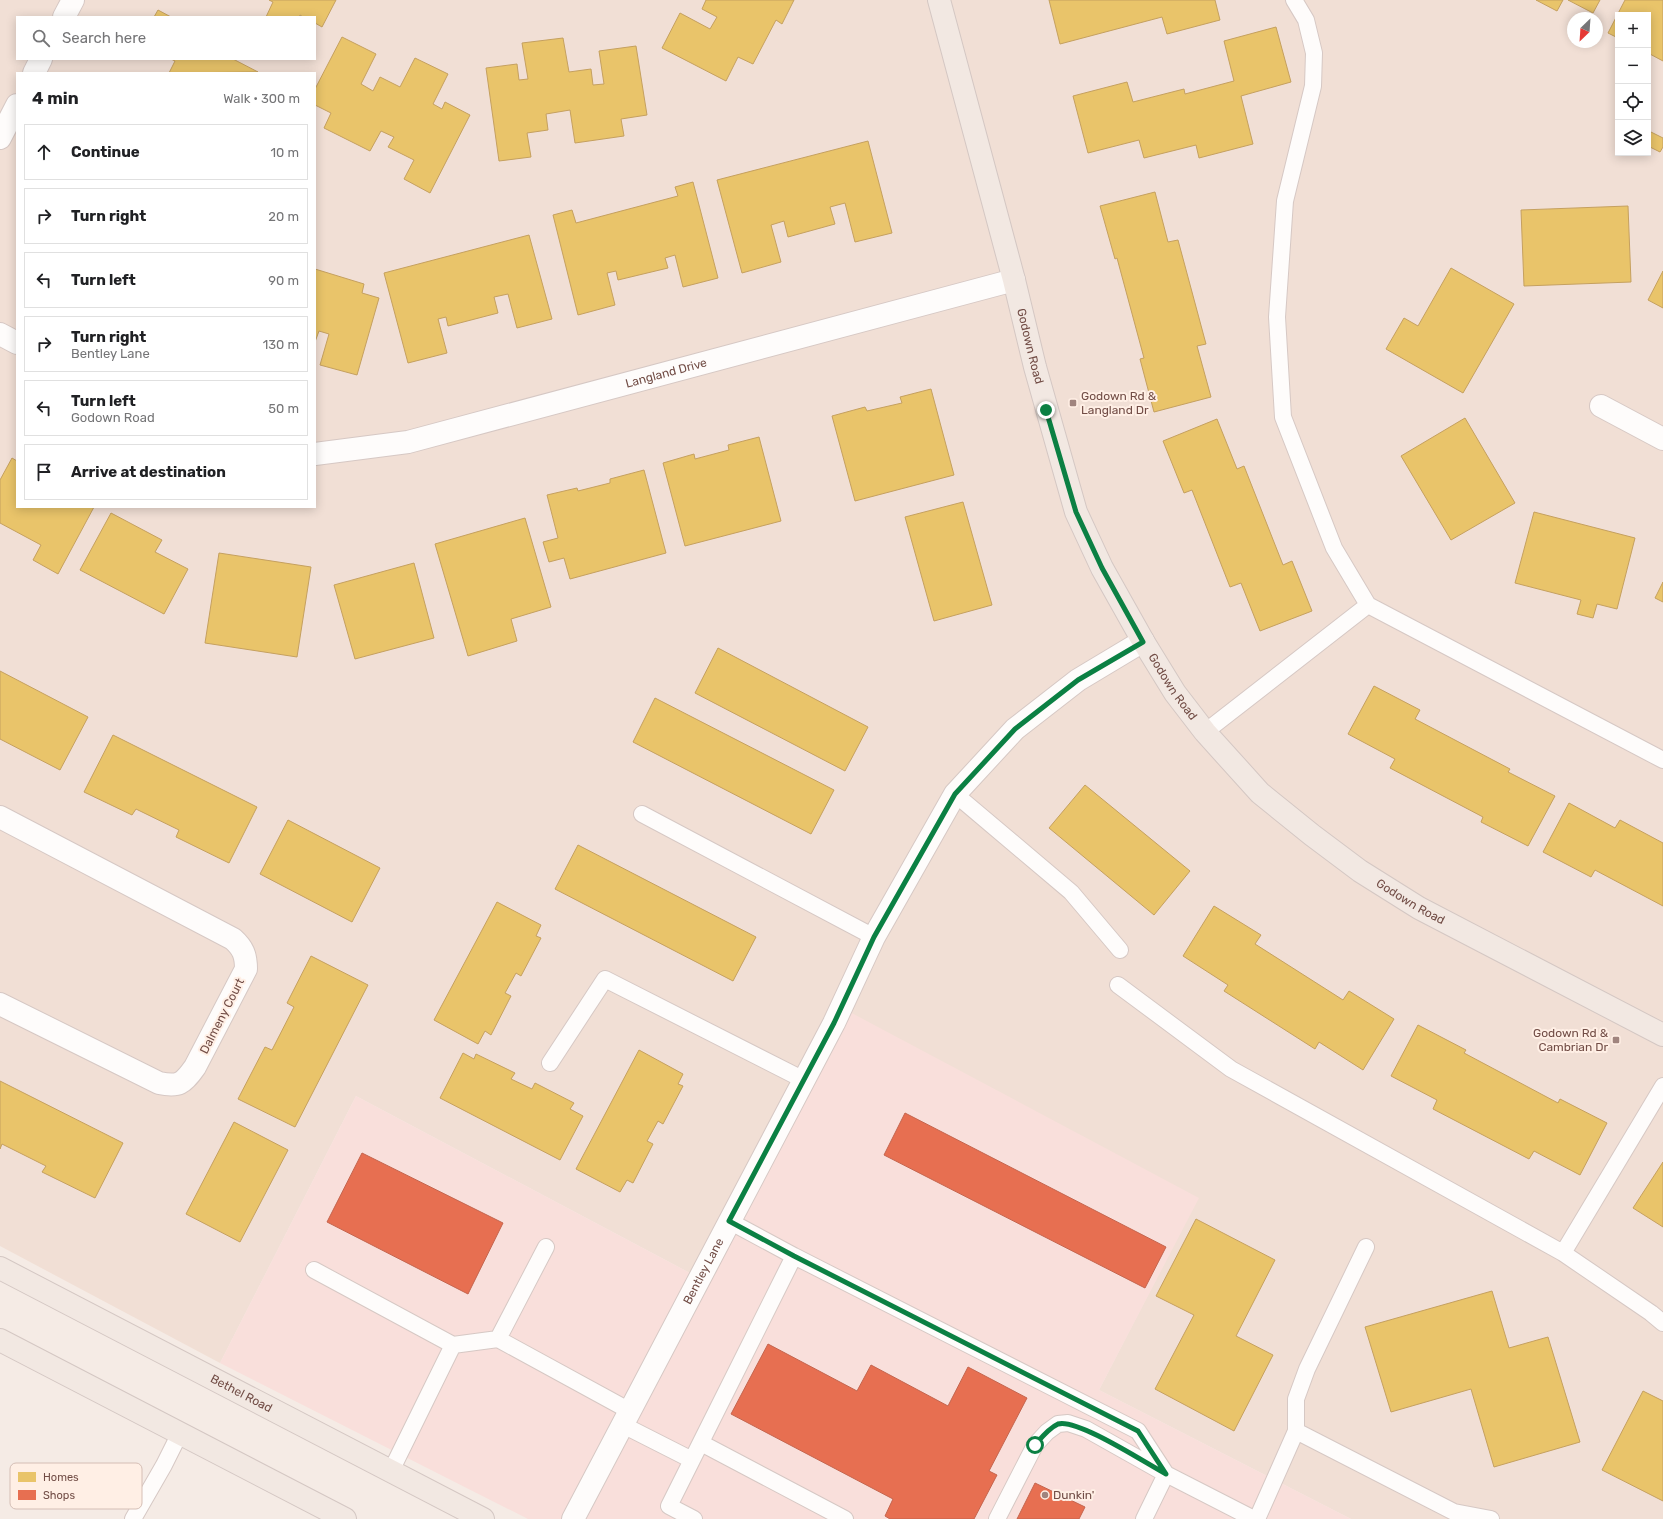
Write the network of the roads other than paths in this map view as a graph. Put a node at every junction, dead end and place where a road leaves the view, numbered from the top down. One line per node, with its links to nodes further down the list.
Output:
1 (73, 0): 4 (street)
2 (939, 0): 9 (main road, Godown Road)
3 (1294, 0): 15 (lane)
4 (65, 16)
5 (41, 60): 6 (street)
6 (35, 72)
7 (16, 108): 8 (street)
8 (0, 138)
9 (1014, 280): 14 (street, Langland Drive); 16 (main road, Godown Road)
10 (0, 334): 11 (street)
11 (16, 342)
12 (1601, 406): 13 (street)
13 (1663, 438)
14 (316, 454)
15 (1368, 605): 17 (lane); 18 (lane)
16 (1143, 642): 17 (main road, Godown Road); 19 (street, Bentley Lane)
17 (1205, 732): 26 (main road, Godown Road)
18 (1663, 760)
19 (955, 794): 22 (street, Bentley Lane); 23 (lane)
20 (642, 814): 22 (lane)
21 (0, 817): 25 (street, Dalmeny Court)
22 (874, 937): 28 (street, Bentley Lane)
23 (1120, 950)
24 (1118, 985): 33 (lane)
25 (0, 1004)
26 (1663, 1035)
27 (550, 1062): 28 (lane)
28 (804, 1080): 30 (street, Bentley Lane)
29 (1663, 1086): 33 (lane)
30 (729, 1221): 34 (lane); 41 (street, Bentley Lane)
31 (546, 1247): 38 (lane)
32 (1366, 1247): 42 (lane)
33 (1563, 1253): 37 (lane)
34 (794, 1256): 44 (lane); 47 (lane)
35 (0, 1268): 46 (main road, Bethel Road)
36 (314, 1270): 40 (lane)
37 (1663, 1323)
38 (498, 1339): 40 (lane); 41 (lane)
39 (0, 1340): 43 (main road)
40 (453, 1345): 46 (lane)
41 (626, 1418): 45 (lane); 53 (street, Bentley Lane)
42 (1296, 1431): 59 (lane); 60 (lane)
43 (180, 1433): 48 (lane); 50 (main road)
44 (700, 1443): 45 (lane); 55 (lane)
45 (692, 1460): 54 (lane)
46 (391, 1471): 52 (main road, Bethel Road)
47 (1166, 1474): 56 (lane); 57 (lane); 58 (lane)
48 (142, 1503)
49 (139, 1509): 51 (lane)
50 (332, 1516)
51 (133, 1519)
52 (483, 1519)
53 (573, 1519)
54 (694, 1519)
55 (845, 1519)
56 (997, 1519)
57 (1144, 1519)
58 (1254, 1519)
59 (1257, 1519)
60 (1491, 1519)

